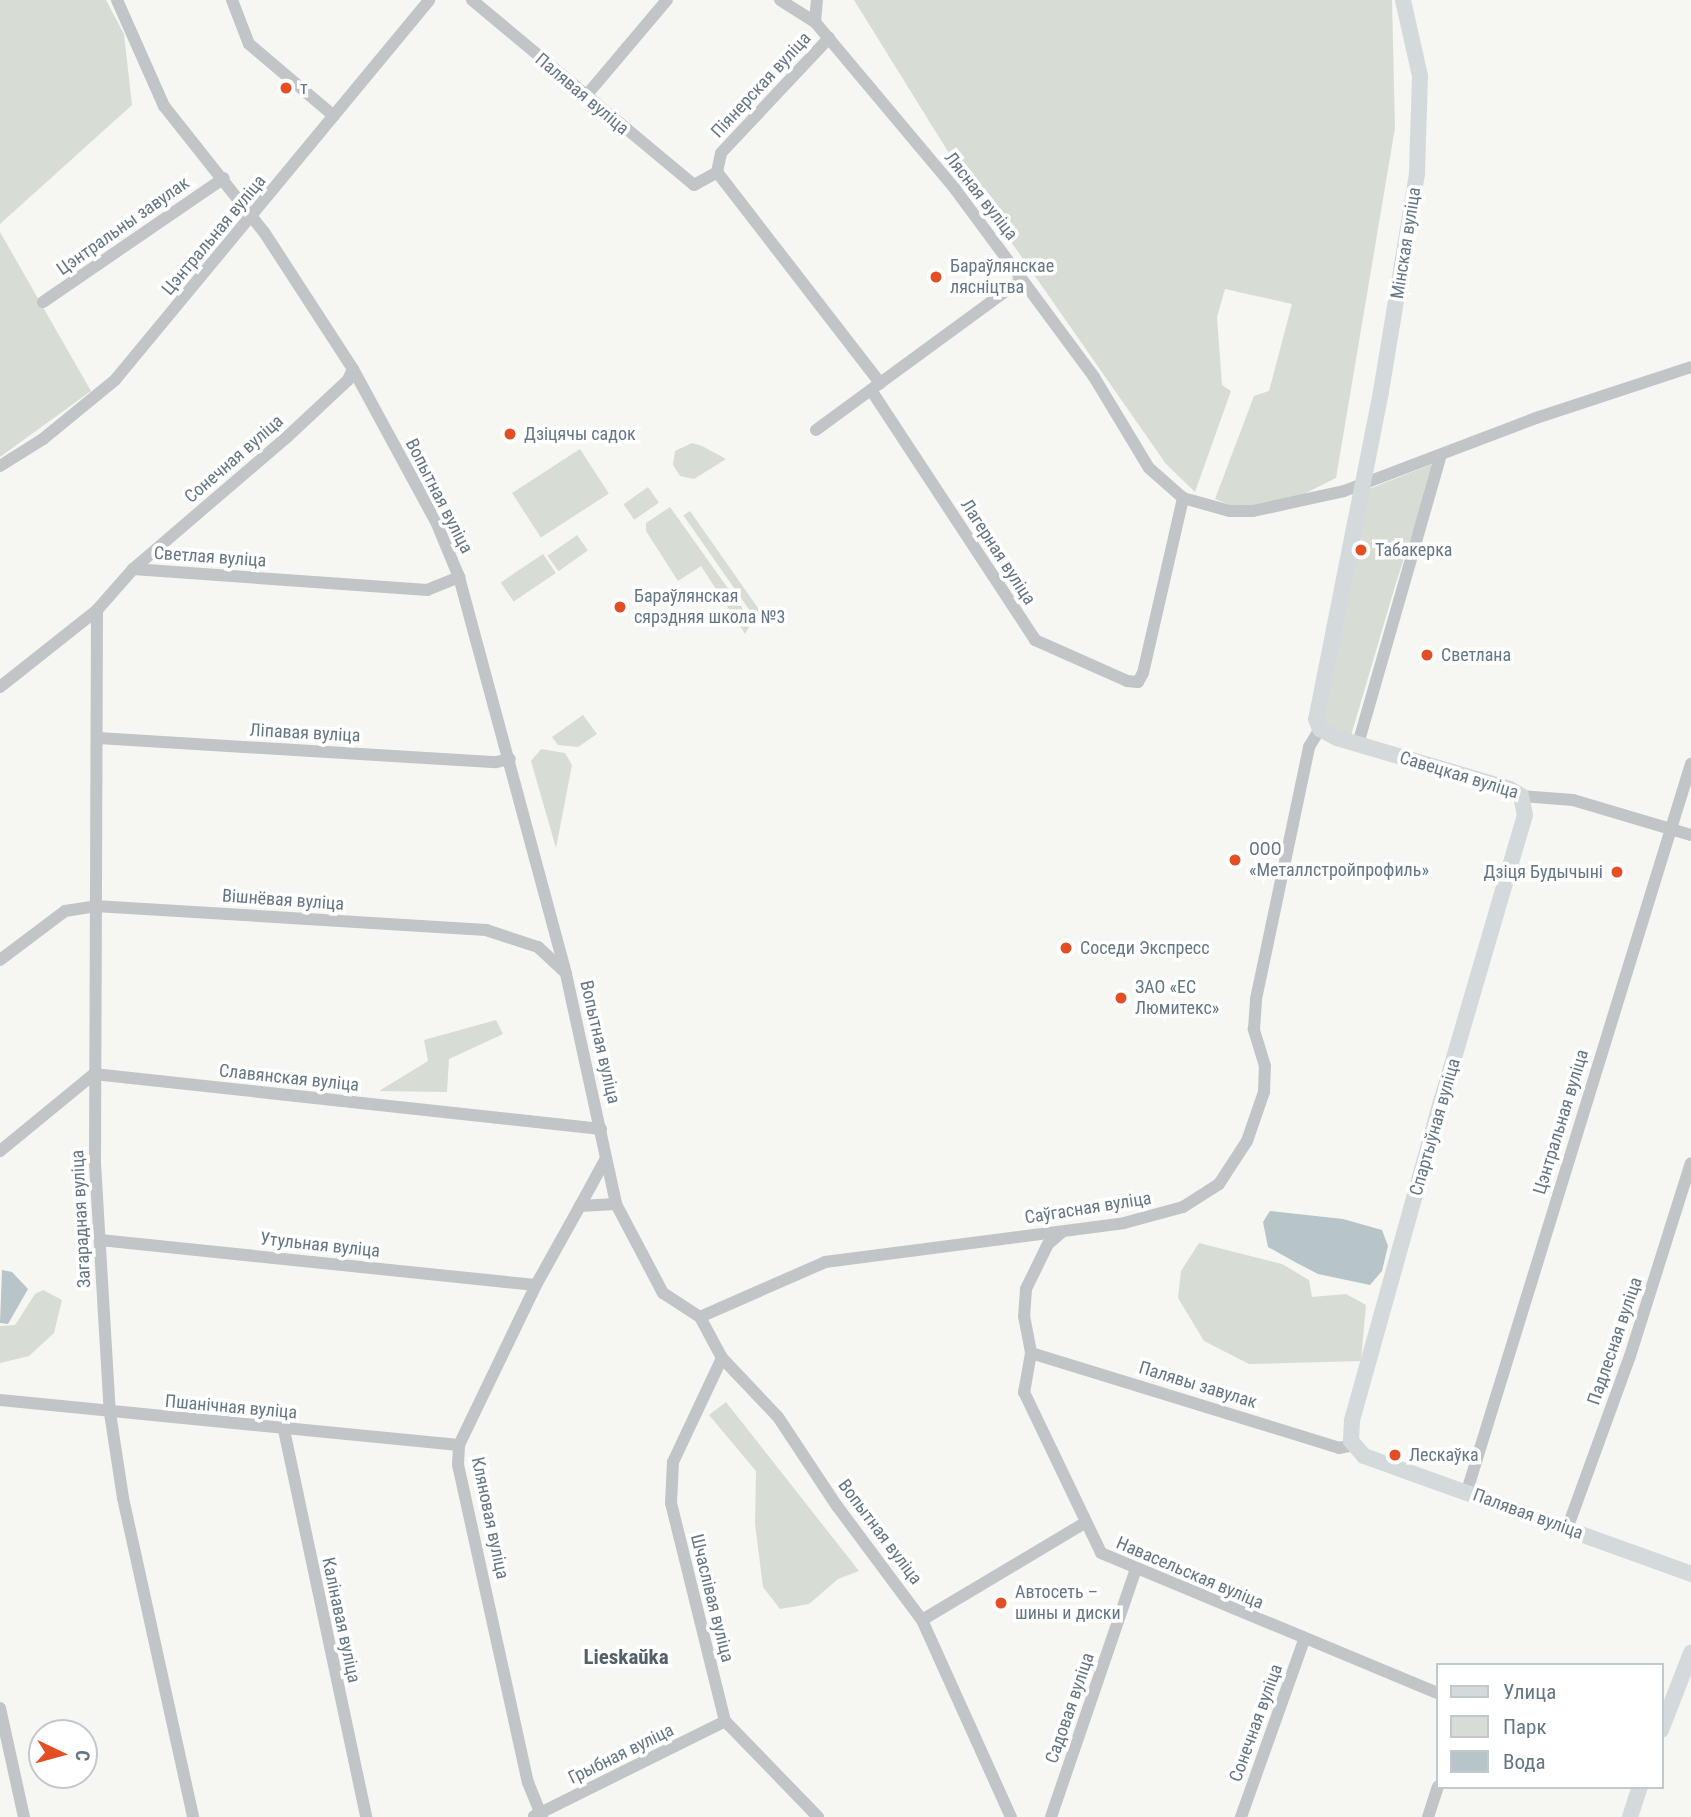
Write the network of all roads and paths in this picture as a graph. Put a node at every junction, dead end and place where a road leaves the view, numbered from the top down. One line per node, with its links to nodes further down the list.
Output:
1 (117, 0): 14 (street)
2 (232, 0): 12 (street)
3 (429, 0): 12 (street, Цэнтральная вуліца)
4 (472, 0): 11 (street, Палявая вуліца)
5 (667, 0): 11 (street)
6 (780, 0): 9 (street, Лясная вуліца)
7 (817, 0): 9 (street)
8 (1404, 0): 24 (main road, Мінская вуліца)
9 (815, 22): 10 (street, Лясная вуліца)
10 (829, 38): 13 (street, Піянерская вуліца); 16 (street, Лясная вуліца)
11 (585, 97): 13 (street, Палявая вуліца)
12 (334, 116): 15 (street, Цэнтральная вуліца)
13 (717, 172): 20 (street, Лагерная вуліца)
14 (224, 178): 15 (street); 17 (street, Цэнтральны завулак)
15 (252, 219): 19 (street, Вопытная вуліца); 23 (street, Цэнтральная вуліца)
16 (1022, 279): 20 (street); 25 (street, Лясная вуліца)
17 (43, 302)
18 (1691, 367): 22 (street)
19 (353, 369): 26 (street, Сонечная вуліца); 27 (street, Вопытная вуліца)
20 (875, 386): 21 (street); 25 (street, Лагерная вуліца)
21 (816, 430)
22 (1441, 455): 24 (street); 32 (street)
23 (0, 466)
24 (1362, 484): 25 (street); 30 (main road, Мінская вуліца)
25 (1183, 498)
26 (133, 569): 27 (street, Светлая вуліца); 28 (street, Светлая вуліца)
27 (459, 577): 33 (street, Вопытная вуліца)
28 (97, 610): 29 (street, Светлая вуліца); 31 (street, Загарадная вуліца)
29 (0, 687)
30 (1318, 724): 32 (main road, Савецкая вуліца); 48 (street, Саўгасная вуліца)
31 (98, 738): 33 (street, Ліпавая вуліца); 38 (street, Загарадная вуліца)
32 (1358, 744): 35 (main road, Савецкая вуліца)
33 (510, 759): 40 (street, Вопытная вуліца)
34 (1691, 764): 36 (street, Цэнтральная вуліца)
35 (1521, 796): 36 (street, Савецкая вуліца); 58 (main road, Спартыўная вуліца)
36 (1670, 828): 37 (street, Савецкая вуліца); 59 (street, Цэнтральная вуліца)
37 (1691, 835)
38 (95, 906): 39 (street, Вішнёвая вуліца); 40 (street, Вішнёвая вуліца); 41 (street, Загарадная вуліца)
39 (0, 960)
40 (566, 974): 42 (street, Вопытная вуліца)
41 (94, 1074): 42 (street, Славянская вуліца); 43 (street); 49 (street, Загарадная вуліца)
42 (601, 1129): 44 (street, Вопытная вуліца)
43 (0, 1151)
44 (606, 1158): 46 (street, Вопытная вуліца); 47 (street, Кляновая вуліца)
45 (1691, 1163): 61 (street, Падлесная вуліца)
46 (616, 1204): 47 (street); 51 (street, Вопытная вуліца)
47 (580, 1206): 50 (street, Кляновая вуліца)
48 (1062, 1232): 51 (street, Саўгасная вуліца); 52 (street, Навасельская вуліца)
49 (100, 1240): 50 (street, Утульная вуліца); 55 (street, Загарадная вуліца)
50 (536, 1284): 57 (street, Кляновая вуліца)
51 (700, 1317): 53 (street, Вопытная вуліца)
52 (1031, 1353): 58 (street, Палявы завулак); 60 (street, Навасельская вуліца)
53 (722, 1358): 64 (street, Вопытная вуліца); 69 (street, Шчаслівая вуліца)
54 (0, 1400): 55 (street, Пшанічная вуліца)
55 (110, 1413): 56 (street, Пшанічная вуліца); 75 (street, Загарадная вуліца)
56 (284, 1430): 57 (street, Пшанічная вуліца); 76 (street, Калінавая вуліца)
57 (458, 1446): 73 (street, Кляновая вуліца)
58 (1359, 1450): 59 (main road, Палявая вуліца)
59 (1467, 1491): 61 (main road, Палявая вуліца)
60 (1085, 1523): 62 (street, Навасельская вуліца); 64 (street)
61 (1567, 1529): 63 (main road, Палявая вуліца)
62 (1135, 1571): 65 (street, Навасельская вуліца); 79 (street, Садовая вуліца)
63 (1691, 1574)
64 (922, 1620): 78 (street, Вопытная вуліца)
65 (1304, 1640): 67 (street, Навасельская вуліца); 80 (street, Сонечная вуліца)
66 (1691, 1653): 70 (main road)
67 (1436, 1693)
68 (0, 1707): 74 (street)
69 (725, 1721): 73 (street, Грыбная вуліца); 77 (street)
70 (1663, 1725)
71 (1437, 1789): 81 (street)
72 (1639, 1789): 82 (main road)
73 (538, 1816)
74 (24, 1817)
75 (193, 1817)
76 (366, 1817)
77 (818, 1817)
78 (1011, 1817)
79 (1051, 1817)
80 (1241, 1817)
81 (1427, 1817)
82 (1630, 1817)

